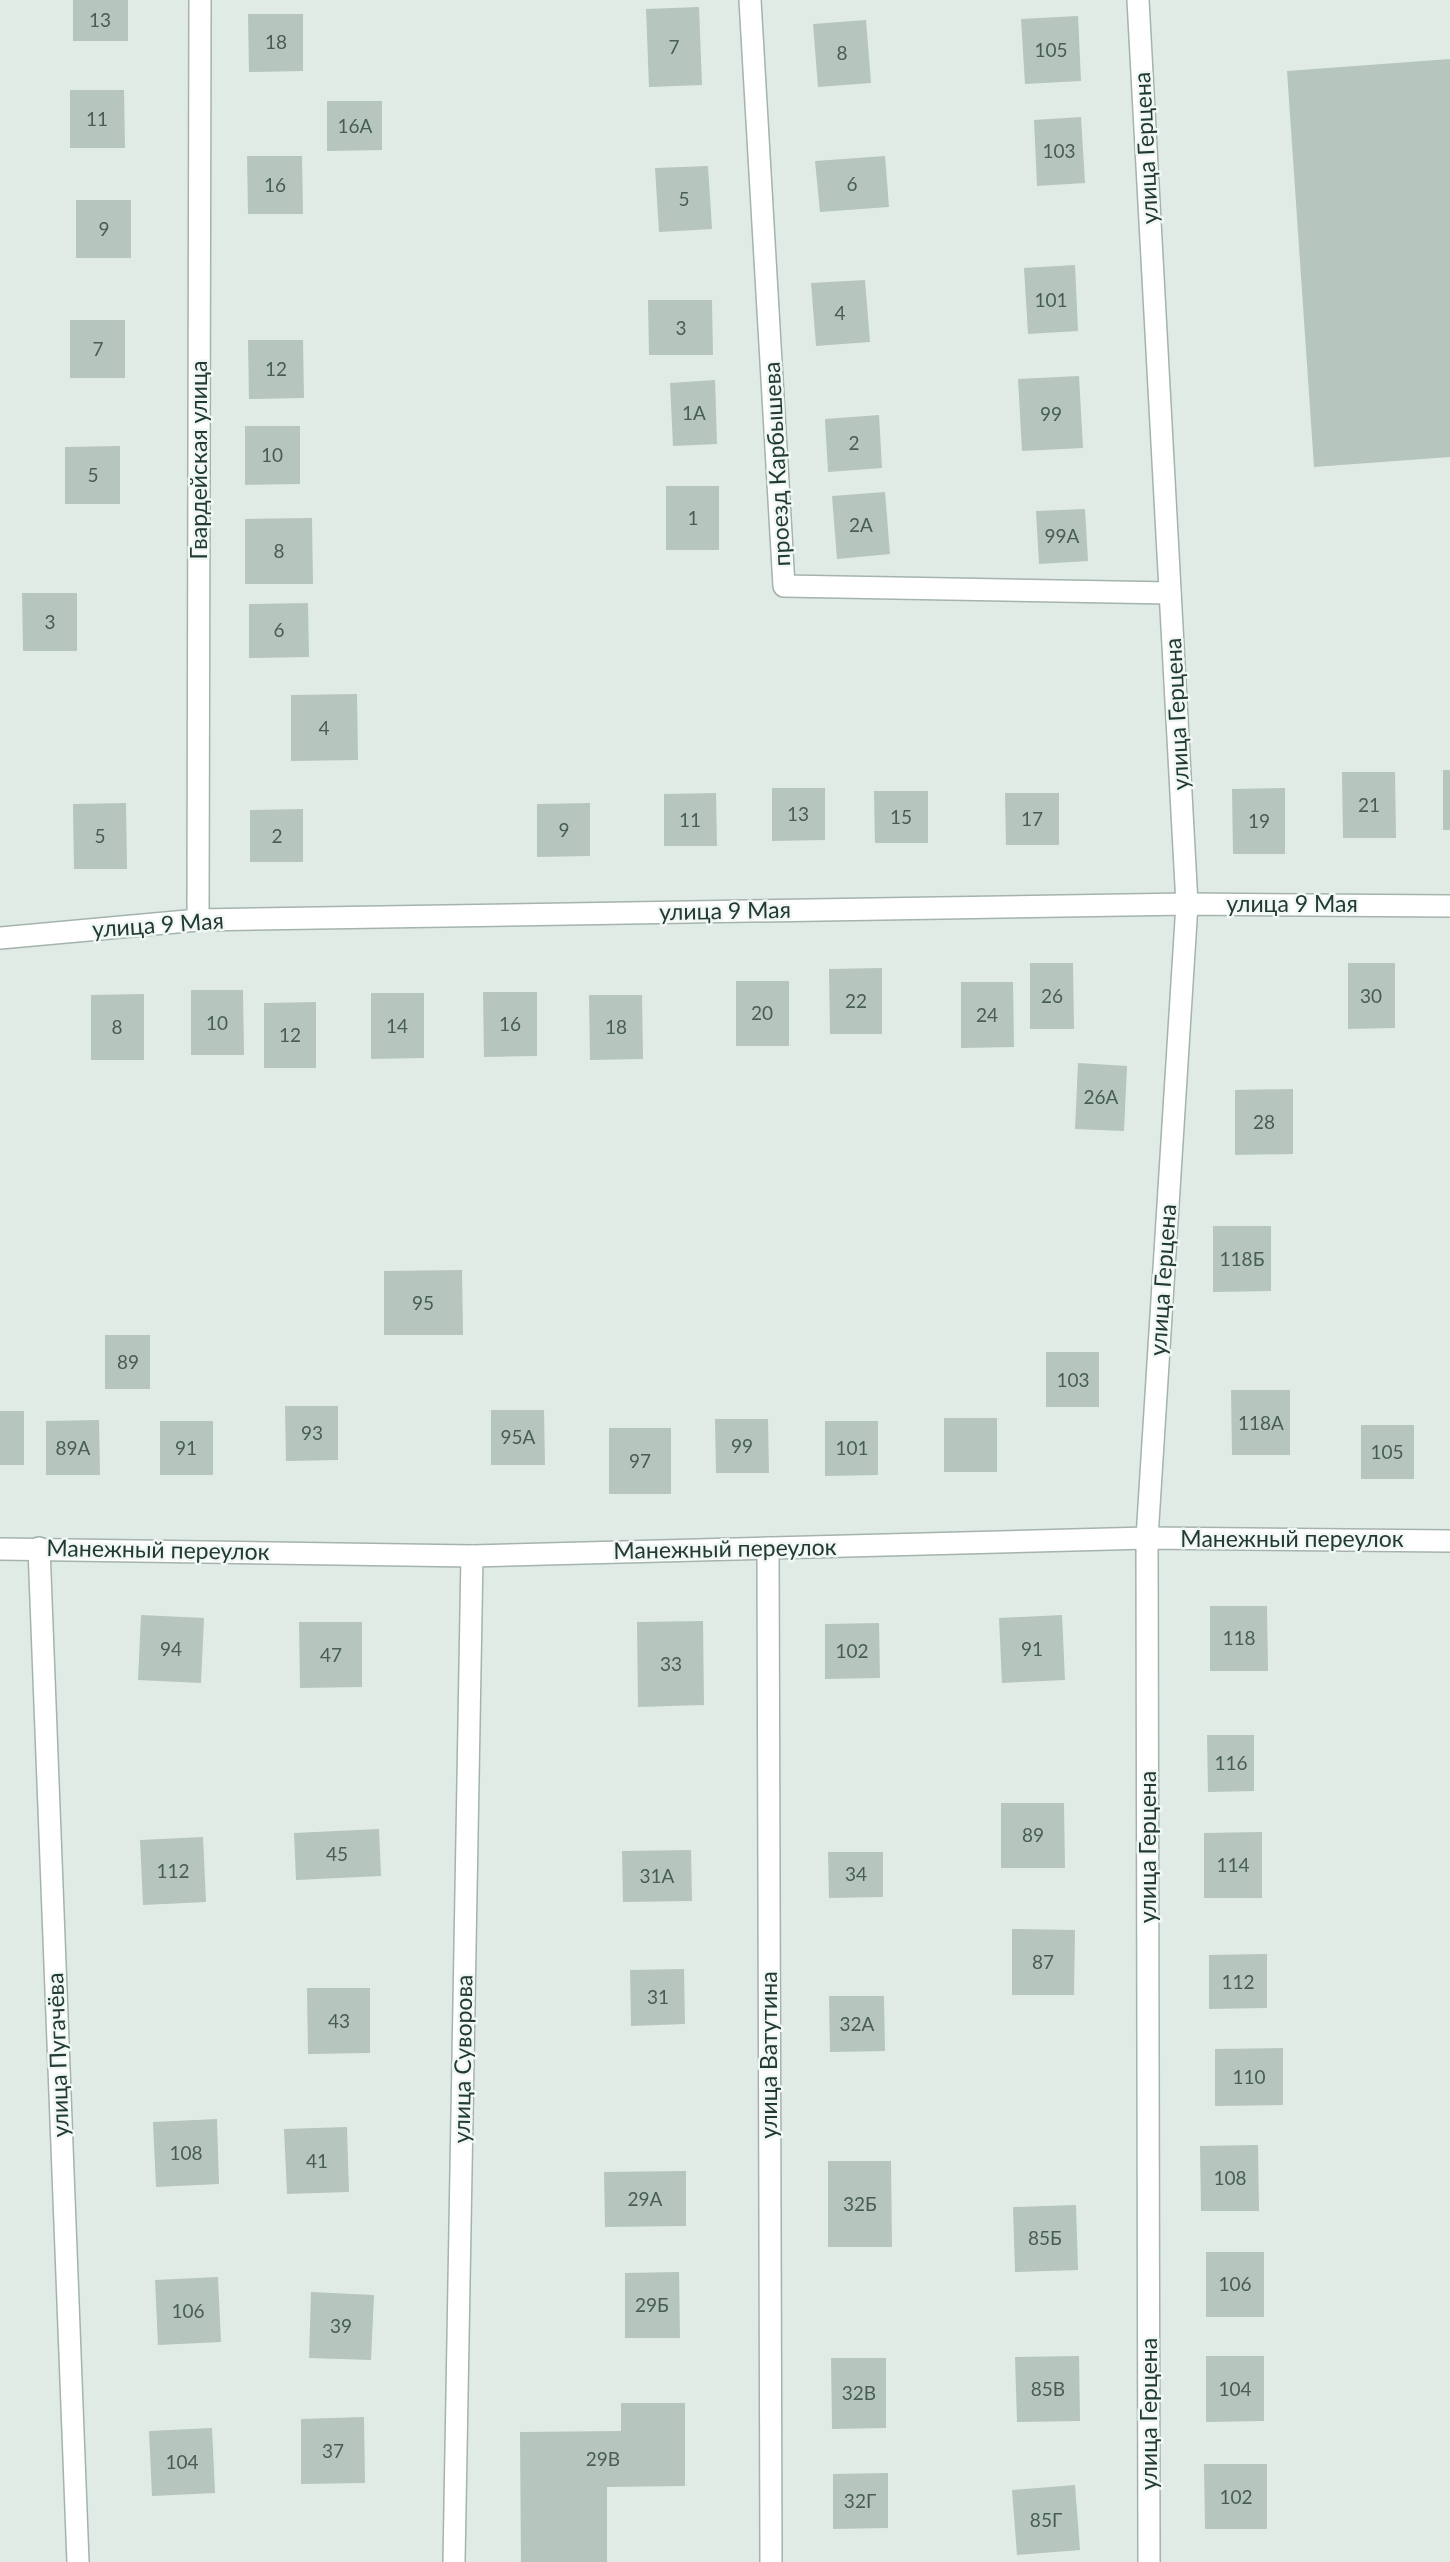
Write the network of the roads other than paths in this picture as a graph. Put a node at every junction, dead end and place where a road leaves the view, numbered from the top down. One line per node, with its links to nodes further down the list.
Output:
1 (200, 0): 7 (street, Гвардейская улица)
2 (750, 0): 4 (street, проезд Карбышева)
3 (1138, 0): 4 (street, улица Герцена)
4 (1170, 593): 5 (street, улица Герцена)
5 (1187, 904): 6 (street, улица 9 Мая); 7 (street, улица 9 Мая); 9 (street, улица Герцена)
6 (1450, 906)
7 (198, 920): 8 (street, улица 9 Мая)
8 (0, 938)
9 (1147, 1538): 10 (street, Манежный переулок); 12 (street, Манежный переулок); 18 (street, улица Герцена)
10 (1450, 1541)
11 (39, 1548): 13 (street, Манежный переулок); 14 (street, Манежный переулок); 15 (street, улица Пугачёва)
12 (768, 1548): 14 (street, Манежный переулок); 17 (street, улица Ватутина)
13 (0, 1549)
14 (472, 1556): 16 (street, улица Суворова)
15 (78, 2562)
16 (454, 2562)
17 (771, 2562)
18 (1149, 2562)

